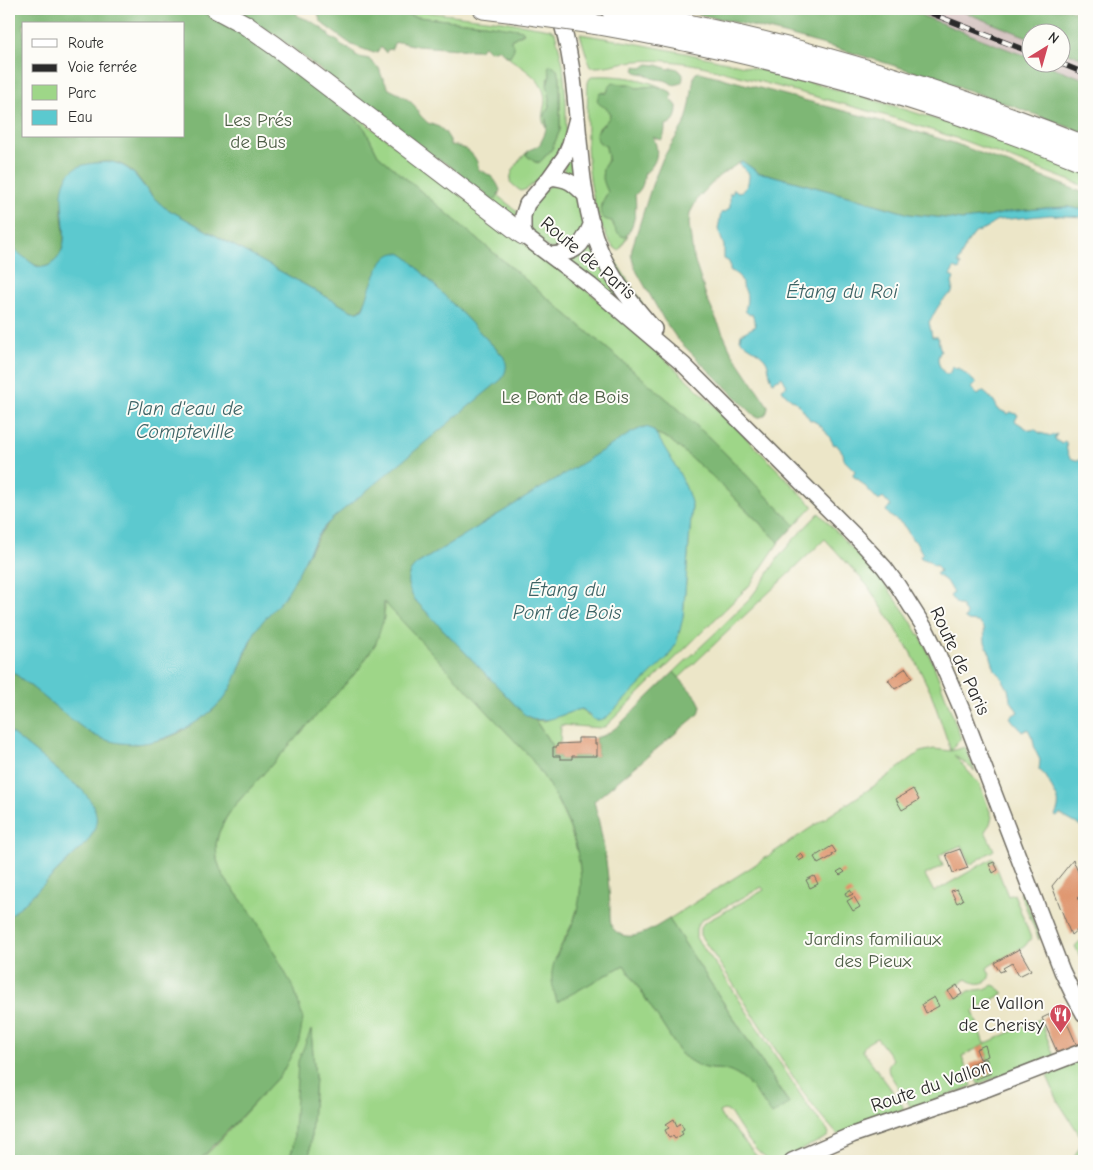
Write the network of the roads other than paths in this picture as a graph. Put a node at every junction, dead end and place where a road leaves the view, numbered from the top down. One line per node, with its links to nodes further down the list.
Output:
1 (216, 9): 11 (highway)
2 (483, 9): 7 (highway, bridge)
3 (557, 9): 5 (street)
4 (610, 9): 6 (highway)
5 (576, 118): 8 (street, Route de Paris); 9 (street, Route de Paris)
6 (1084, 145)
7 (1084, 162)
8 (550, 177): 9 (street); 11 (street, Route de Paris)
9 (585, 195): 10 (street, Route de Paris)
10 (592, 223): 12 (street); 13 (street, Route de Paris)
11 (523, 235): 12 (street, Route de Paris)
12 (550, 255): 13 (street, Route de Paris)
13 (684, 365): 14 (street, Route de Paris)
14 (1084, 1014)
15 (1084, 1051): 16 (street, Route du Vallon)
16 (792, 1161)

